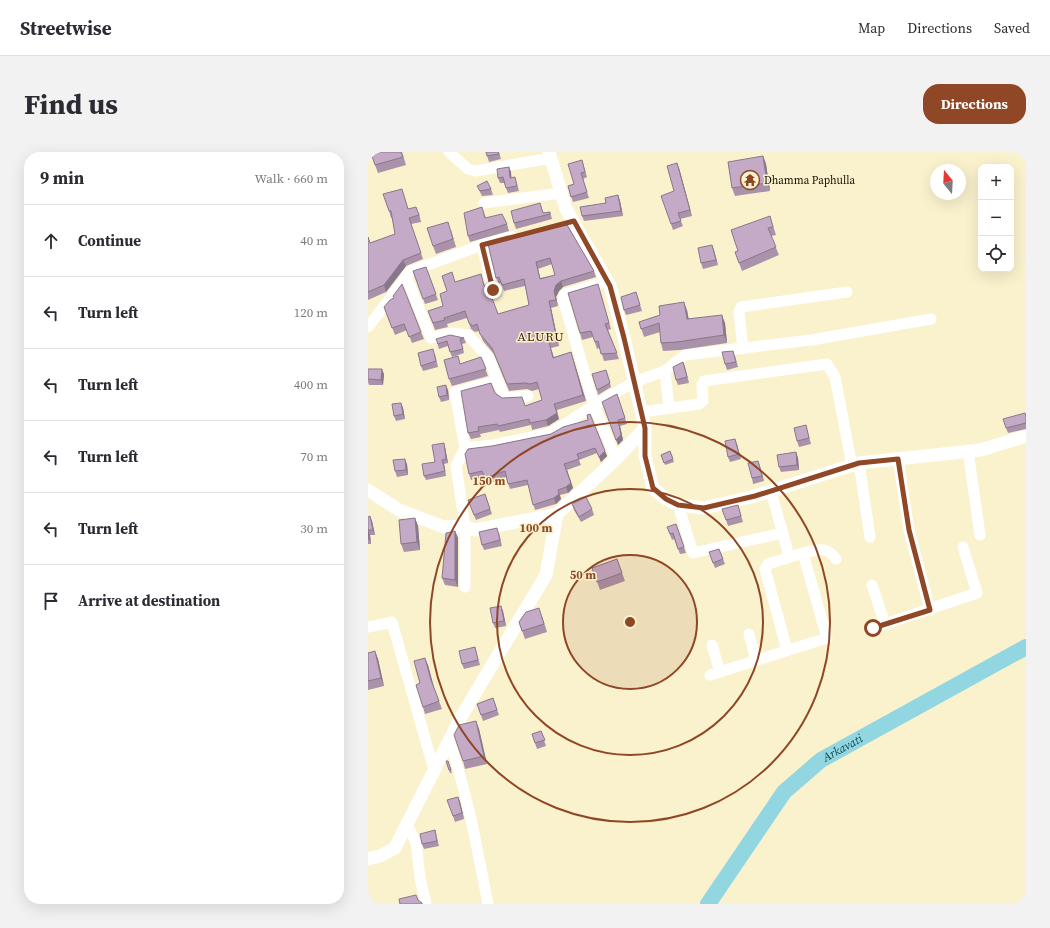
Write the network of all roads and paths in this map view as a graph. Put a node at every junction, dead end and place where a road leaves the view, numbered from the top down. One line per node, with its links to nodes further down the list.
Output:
1 (448, 152): 2 (street)
2 (550, 155): 3 (street)
3 (561, 193): 4 (street); 8 (street)
4 (484, 203)
5 (519, 236): 6 (street)
6 (482, 245): 7 (street); 9 (street)
7 (406, 276): 12 (street); 15 (street)
8 (608, 281): 16 (street); 18 (street)
9 (493, 290)
10 (846, 292): 13 (street)
11 (931, 318): 13 (street)
12 (368, 327)
13 (743, 349): 14 (street)
14 (665, 371): 16 (street); 19 (street)
15 (497, 381): 17 (street); 23 (street)
16 (634, 382): 18 (street); 20 (street)
17 (528, 396)
18 (594, 405): 23 (street); 25 (street)
19 (669, 408): 20 (street); 27 (street)
20 (642, 412): 21 (street)
21 (645, 428): 25 (street); 30 (street)
22 (1026, 436): 24 (street)
23 (464, 448): 32 (street)
24 (968, 451): 26 (street); 34 (street)
25 (616, 459): 31 (street)
26 (898, 459): 27 (street); 42 (street)
27 (856, 465): 29 (street); 35 (street)
28 (368, 490): 32 (street)
29 (771, 491): 30 (street); 33 (street)
30 (678, 505): 33 (street)
31 (557, 514): 32 (street); 50 (street)
32 (465, 526): 41 (street)
33 (783, 533): 38 (street)
34 (980, 535)
35 (870, 536)
36 (963, 547): 42 (street)
37 (803, 553): 38 (street); 39 (street); 48 (street)
38 (789, 556): 48 (street)
39 (836, 559)
40 (872, 585): 43 (street)
41 (464, 587)
42 (930, 610): 43 (street)
43 (885, 624): 45 (street)
44 (368, 627): 51 (street)
45 (873, 628)
46 (749, 634): 49 (street)
47 (712, 645): 49 (street)
48 (787, 650): 49 (street)
49 (756, 660)
50 (449, 741): 51 (street); 55 (street)
51 (434, 770): 52 (street)
52 (407, 826): 53 (street); 54 (street)
53 (368, 860)
54 (426, 904)
55 (488, 904)

